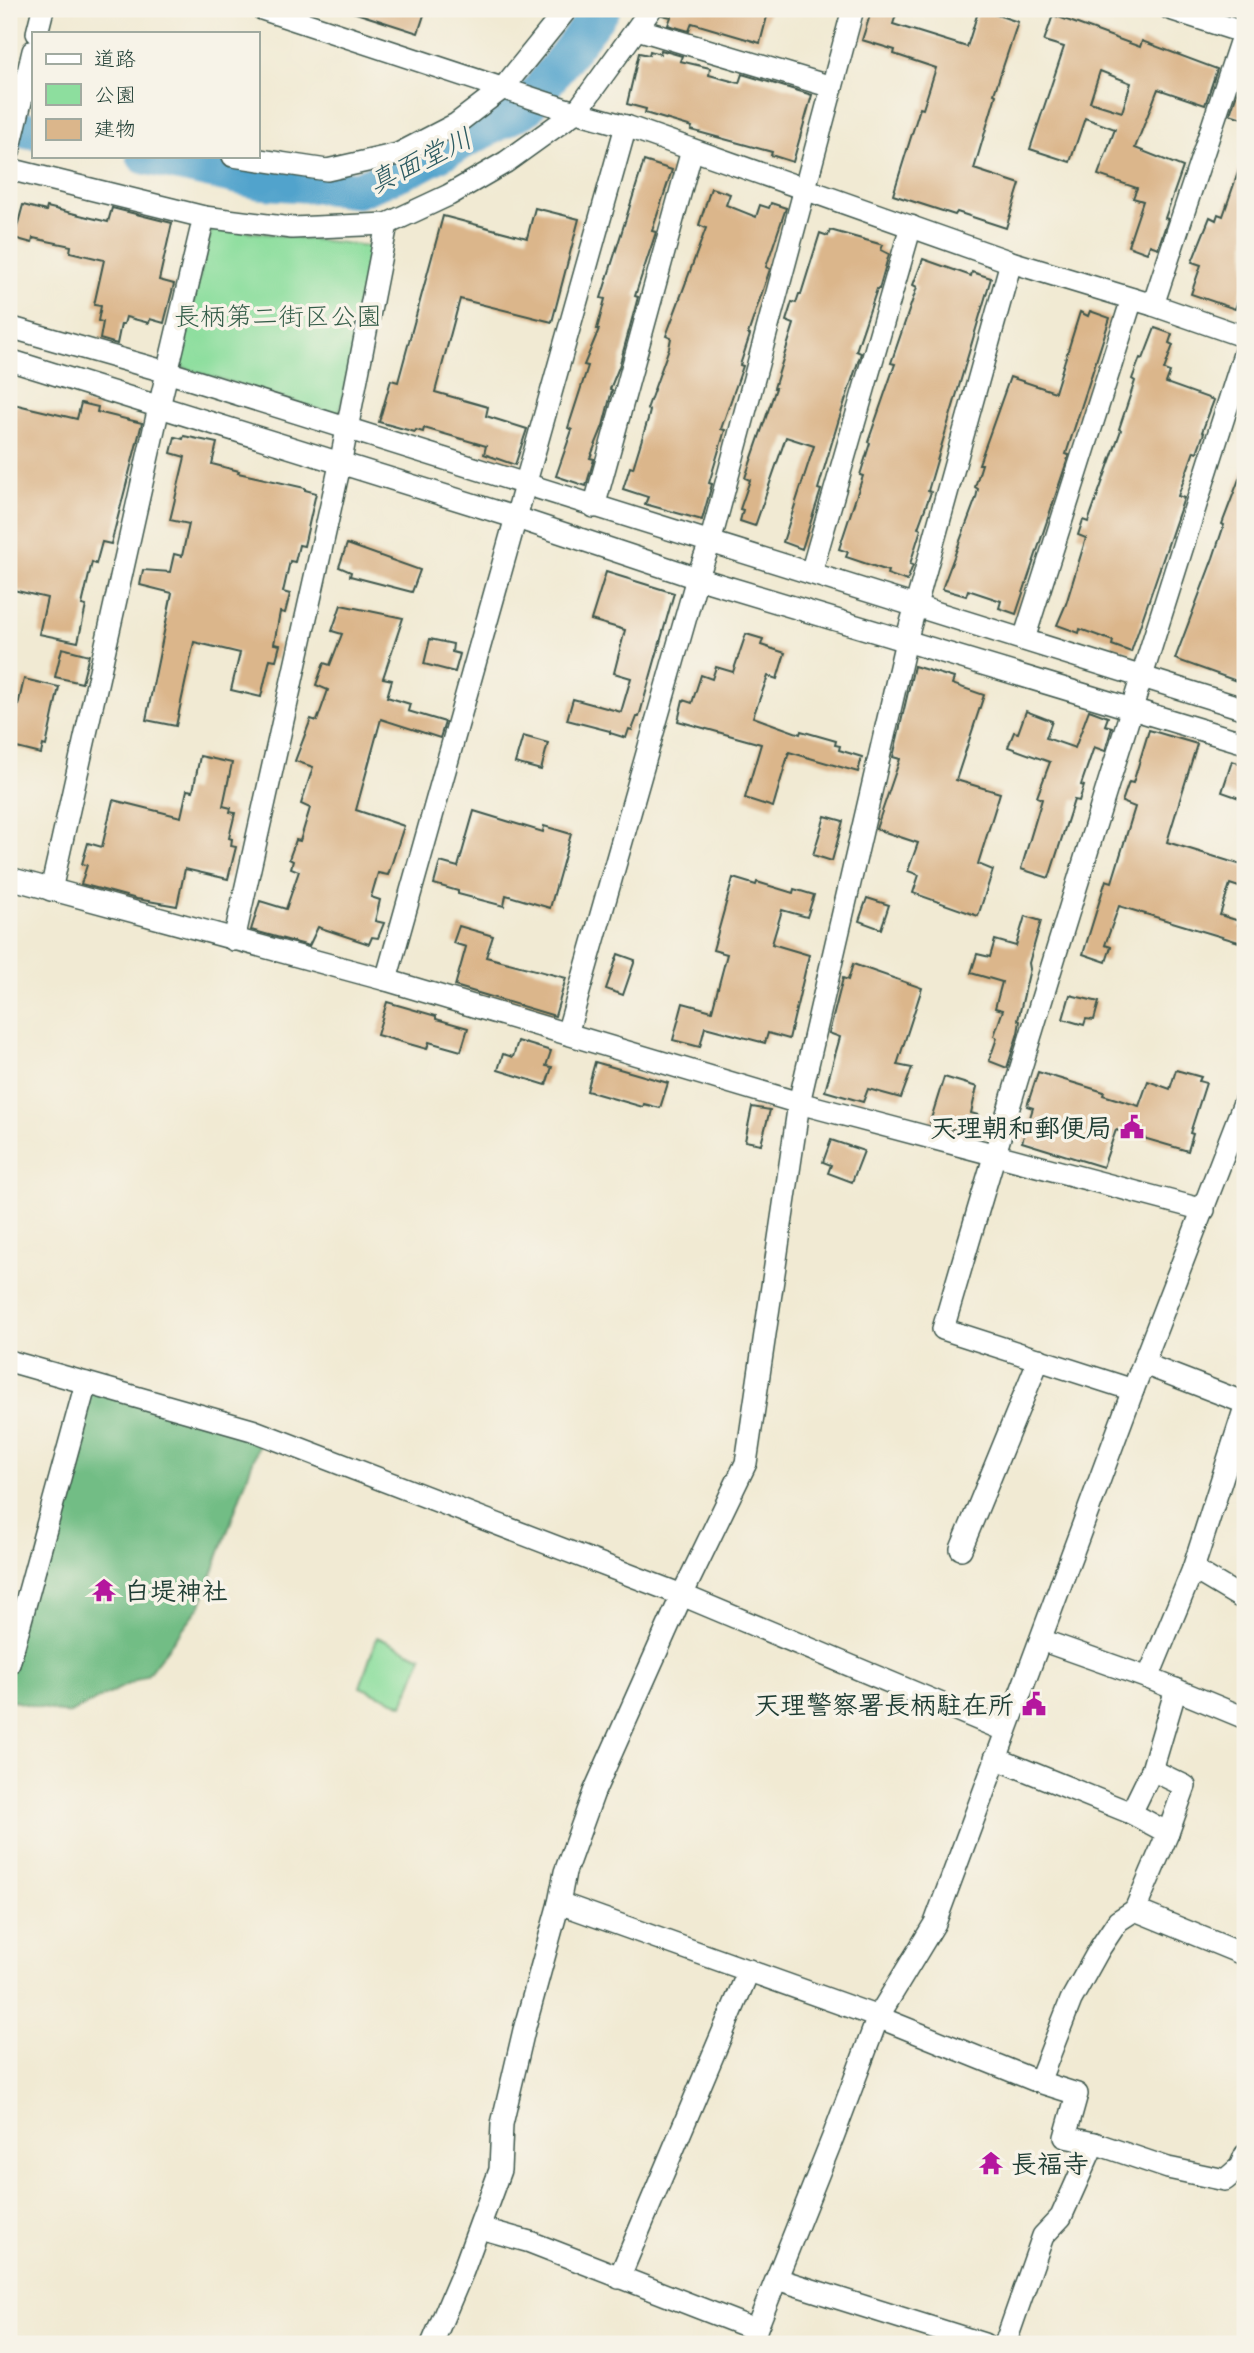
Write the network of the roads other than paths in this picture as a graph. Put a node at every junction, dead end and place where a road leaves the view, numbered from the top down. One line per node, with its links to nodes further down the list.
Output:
1 (43, 9): 9 (street)
2 (262, 9): 12 (street)
3 (567, 9): 12 (street)
4 (651, 9): 7 (street)
5 (853, 9): 11 (street)
6 (1170, 9): 8 (street)
7 (637, 29): 11 (street); 13 (street)
8 (1245, 31): 26 (street)
9 (37, 32)
10 (32, 56): 14 (street)
11 (832, 87): 20 (street)
12 (508, 89): 13 (street); 18 (street)
13 (569, 110): 15 (street); 22 (street)
14 (20, 111): 17 (street)
15 (626, 126): 16 (street); 35 (street)
16 (692, 150): 20 (street); 36 (street)
17 (9, 152)
18 (246, 158)
19 (9, 169): 21 (street)
20 (806, 188): 23 (street); 38 (street)
21 (204, 217): 22 (street); 31 (street)
22 (387, 224): 33 (street)
23 (911, 226): 24 (street); 39 (street)
24 (1012, 262): 25 (street); 41 (street)
25 (1132, 299): 26 (street); 42 (street)
26 (1153, 305): 28 (street)
27 (9, 327): 31 (street)
28 (1245, 337)
29 (1245, 351): 44 (street)
30 (9, 360): 32 (street)
31 (167, 372): 32 (street); 33 (street)
32 (159, 407): 34 (street); 49 (street)
33 (347, 428): 34 (street); 35 (street)
34 (340, 465): 37 (street); 50 (street)
35 (526, 485): 36 (street); 37 (street)
36 (594, 506): 38 (street)
37 (517, 518): 40 (street); 51 (street)
38 (710, 542): 39 (street); 40 (street)
39 (811, 573): 41 (street)
40 (697, 578): 43 (street); 52 (street)
41 (916, 605): 42 (street); 43 (street)
42 (1024, 639): 44 (street)
43 (905, 641): 45 (street); 54 (street)
44 (1142, 675): 45 (street); 46 (street)
45 (1132, 707): 47 (street); 55 (street)
46 (1245, 709)
47 (1245, 743)
48 (9, 878): 49 (street)
49 (51, 890): 50 (street)
50 (234, 940): 51 (street)
51 (386, 980): 52 (street)
52 (567, 1034): 54 (street)
53 (1245, 1100): 56 (street)
54 (799, 1103): 55 (street); 65 (street)
55 (994, 1155): 56 (street); 57 (street)
56 (1204, 1210): 59 (street)
57 (1039, 1359): 61 (street); 63 (street)
58 (9, 1361): 60 (street)
59 (1144, 1364): 61 (street); 62 (street)
60 (86, 1383): 65 (street); 68 (street)
61 (1133, 1390): 67 (street)
62 (1245, 1405): 64 (street)
63 (961, 1549)
64 (1193, 1569): 66 (street); 69 (street)
65 (682, 1595): 72 (street); 77 (street)
66 (1245, 1600)
67 (1041, 1640): 69 (street); 72 (street)
68 (9, 1664)
69 (1148, 1678): 70 (street)
70 (1175, 1689): 71 (street); 74 (street)
71 (1245, 1718)
72 (1006, 1731): 73 (street)
73 (995, 1758): 75 (street); 81 (street)
74 (1152, 1770): 75 (street); 76 (street)
75 (1131, 1813): 76 (street)
76 (1168, 1833): 78 (street)
77 (559, 1903): 80 (street); 85 (street)
78 (1135, 1910): 79 (street); 82 (street)
79 (1245, 1955)
80 (749, 1970): 81 (street); 86 (street)
81 (878, 2017): 82 (street); 87 (street)
82 (1039, 2082): 83 (street)
83 (1094, 2143): 84 (street); 91 (street)
84 (1245, 2155)
85 (480, 2228): 86 (street); 89 (street)
86 (619, 2278): 88 (street)
87 (778, 2279): 88 (street); 90 (street)
88 (755, 2337)
89 (432, 2344)
90 (984, 2344)
91 (1005, 2344)

